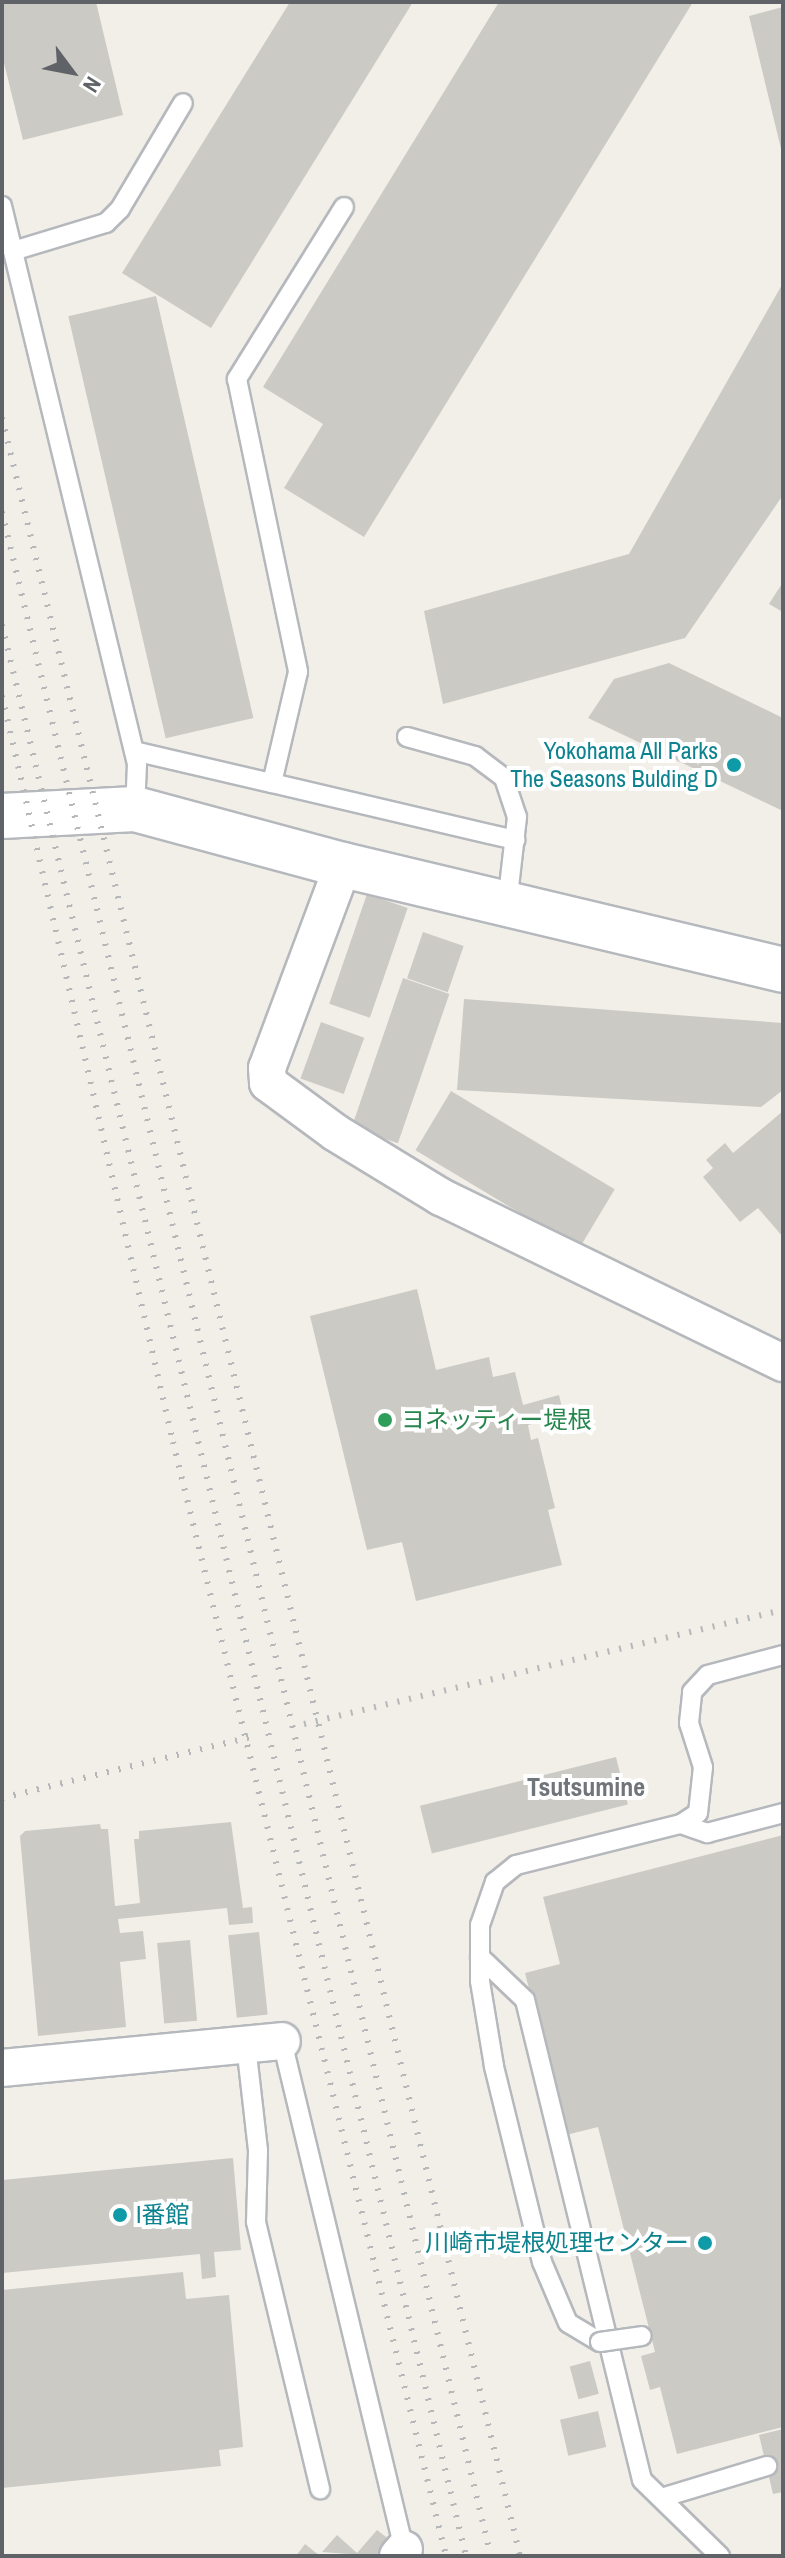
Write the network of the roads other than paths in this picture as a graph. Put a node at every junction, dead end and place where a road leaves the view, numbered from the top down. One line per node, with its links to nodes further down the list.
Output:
1 (183, 103): 4 (lane)
2 (2, 206): 4 (lane)
3 (344, 207): 7 (lane)
4 (13, 251): 6 (lane)
5 (407, 737): 10 (lane)
6 (134, 751): 7 (lane); 8 (lane)
7 (272, 783): 10 (lane)
8 (135, 809): 9 (street); 11 (street)
9 (2, 816)
10 (515, 840): 12 (lane)
11 (343, 865): 12 (street); 14 (street)
12 (507, 905): 13 (street)
13 (783, 970)
14 (783, 1363)
15 (783, 1655): 17 (lane)
16 (783, 1813): 17 (lane)
17 (681, 1824): 18 (lane)
18 (480, 1957): 22 (lane, bridge); 25 (lane)
19 (282, 2041): 20 (street); 26 (lane)
20 (246, 2045): 21 (street); 24 (lane)
21 (2, 2068)
22 (642, 2336)
23 (767, 2466): 25 (lane)
24 (320, 2489)
25 (661, 2498): 27 (lane)
26 (401, 2553)
27 (720, 2556)

